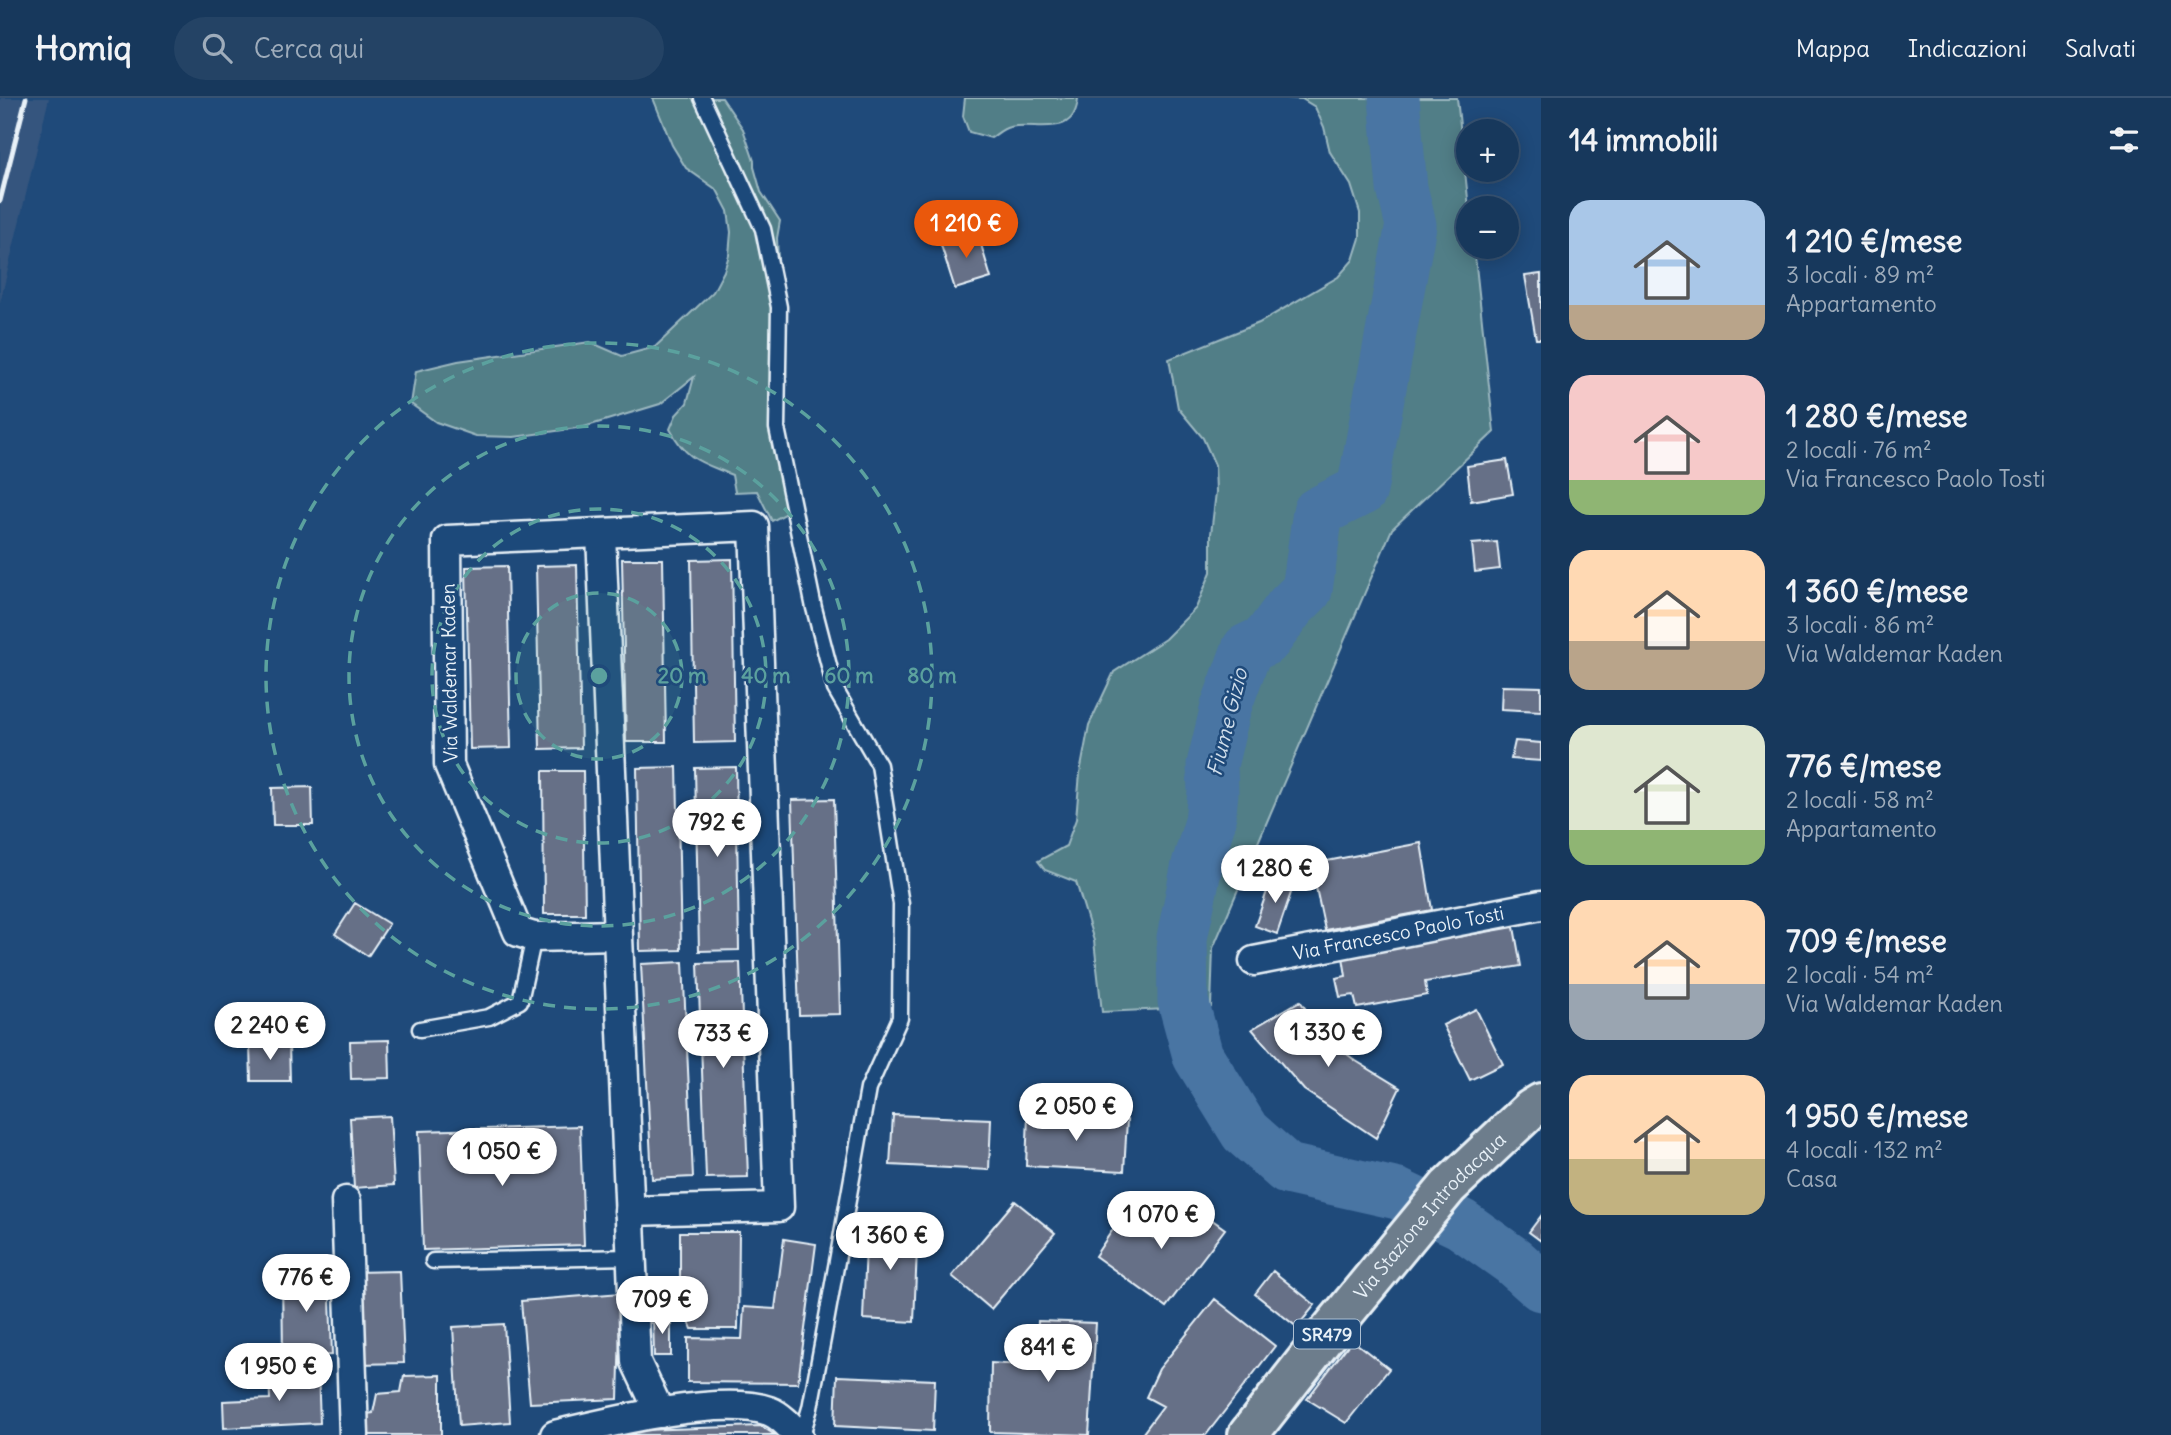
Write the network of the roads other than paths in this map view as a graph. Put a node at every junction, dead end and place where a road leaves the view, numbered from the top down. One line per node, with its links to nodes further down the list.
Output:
1 (702, 98): 16 (lane)
2 (601, 534): 4 (street); 5 (street, Via Waldemar Kaden); 10 (street, Via Waldemar Kaden)
3 (1541, 905): 6 (street, Via Francesco Paolo Tosti)
4 (617, 935): 5 (street); 10 (street)
5 (534, 937): 7 (lane)
6 (1254, 961)
7 (420, 1028)
8 (1541, 1103): 17 (main road, Via Stazione Introdacqua / SR479)
9 (346, 1201): 14 (street)
10 (629, 1210): 11 (street)
11 (631, 1257): 12 (lane); 13 (street)
12 (433, 1261)
13 (660, 1413): 15 (street); 16 (street)
14 (354, 1435)
15 (555, 1435)
16 (800, 1435)
17 (1248, 1435)

